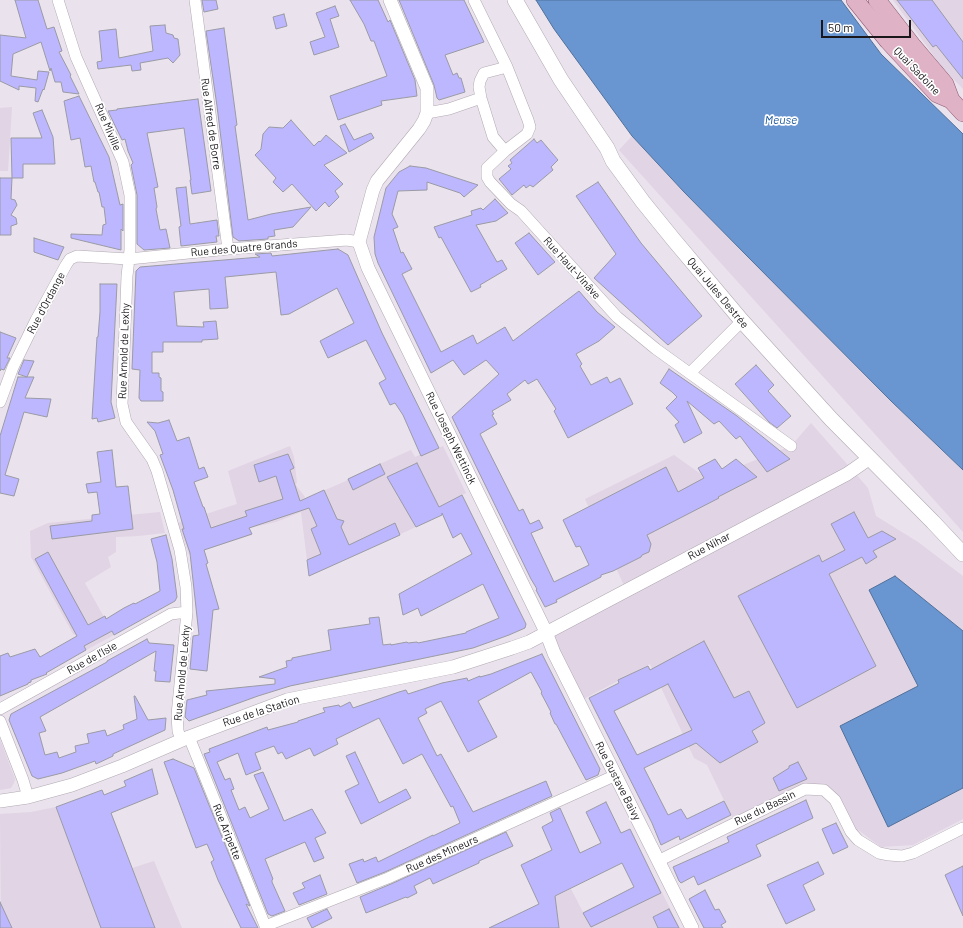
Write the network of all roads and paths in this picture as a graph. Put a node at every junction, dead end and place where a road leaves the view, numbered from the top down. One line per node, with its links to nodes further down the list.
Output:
1 (58, 0): 16 (street, Rue Miville)
2 (194, 0): 15 (street, Rue Alfred de Borre)
3 (390, 0): 11 (street)
4 (474, 0): 8 (street)
5 (515, 0): 17 (main road, Quai Jules Destrée)
6 (855, 0): 10 (main road, Quai Sadoine)
7 (877, 0): 10 (main road, Quai Sadoine)
8 (507, 67): 9 (street); 13 (street)
9 (481, 98): 11 (street); 13 (street)
10 (951, 100): 12 (main road, Quai Sadoine)
11 (427, 112): 14 (street)
12 (963, 113)
13 (505, 151): 18 (street, Rue Haut-Vinâve)
14 (359, 242): 15 (street, Rue des Quatre Grands); 24 (street, Rue Joseph Wettinck)
15 (228, 249): 16 (street, Rue des Quatre Grands)
16 (129, 259): 19 (street, Rue d'Ordange); 23 (street, Rue Arnold de Lexhy)
17 (742, 321): 18 (street); 21 (main road, Quai Jules Destrée)
18 (690, 373): 20 (street, Rue Haut-Vinâve)
19 (0, 402)
20 (791, 446)
21 (870, 458): 22 (main road, Quai Jules Destrée); 24 (street, Rue Nihar)
22 (963, 554)
23 (187, 612): 25 (street, Rue de l'Isle); 27 (street, Rue Arnold de Lexhy)
24 (546, 632): 27 (street, Rue de la Station); 28 (street, Rue Gustave Baivy)
25 (0, 710)
26 (0, 721): 29 (street)
27 (185, 738): 29 (street, Rue de la Station); 33 (street, Rue Aripette)
28 (616, 775): 32 (street, Rue Gustave Baivy); 33 (street, Rue des Mineurs)
29 (28, 797): 30 (street, Rue de la Station)
30 (0, 801)
31 (963, 828): 32 (street, Rue du Bassin)
32 (658, 861): 34 (street, Rue Gustave Baivy)
33 (266, 927)
34 (692, 928)

